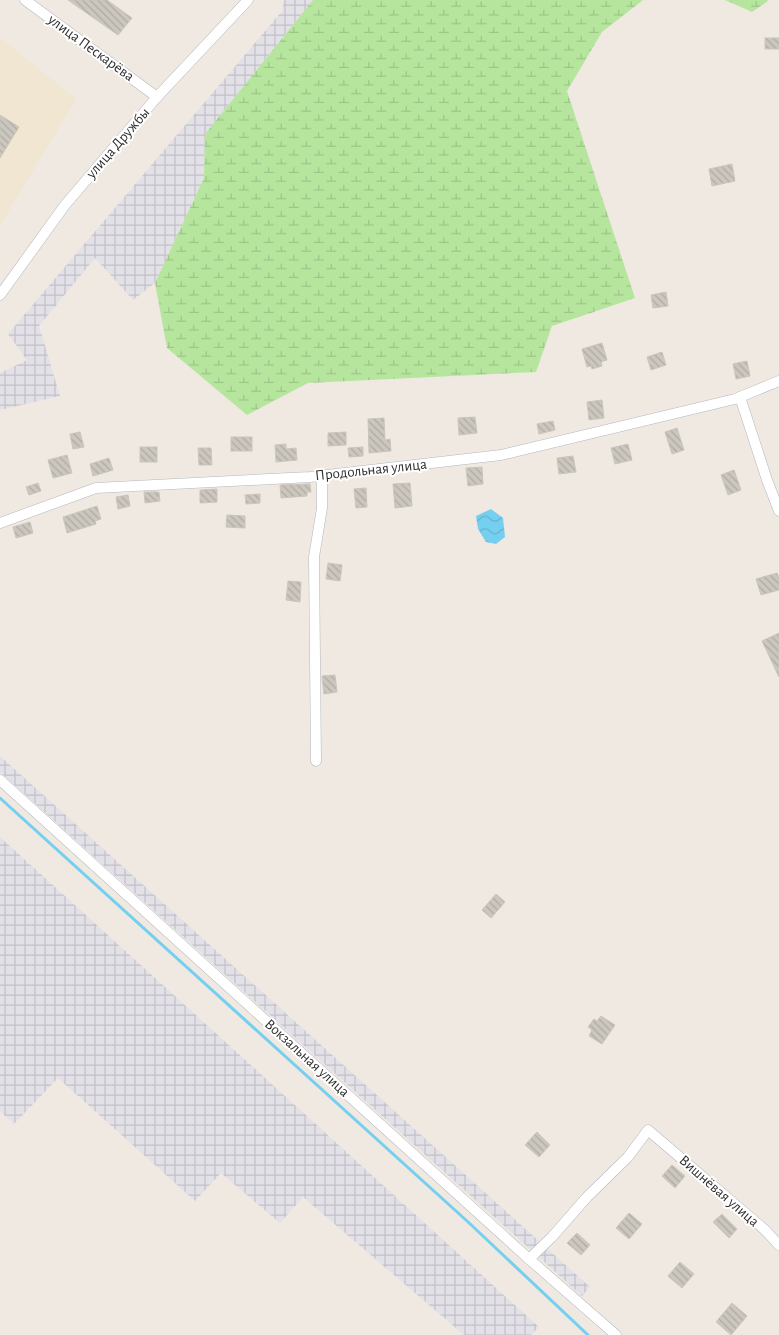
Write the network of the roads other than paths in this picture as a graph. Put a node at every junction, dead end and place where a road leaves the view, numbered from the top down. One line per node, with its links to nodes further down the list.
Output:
1 (25, 0): 3 (street, улица Пескарёва)
2 (248, 0): 3 (street, улица Дружбы)
3 (157, 97): 4 (street, улица Дружбы)
4 (0, 295)
5 (779, 381): 6 (street, Продольная улица)
6 (740, 397): 7 (street, Продольная улица); 8 (street)
7 (322, 475): 9 (street, Продольная улица); 10 (street)
8 (779, 511)
9 (0, 523)
10 (316, 761)
11 (0, 780): 13 (street, Вокзальная улица)
12 (779, 1244): 13 (street, Вишнёвая улица)
13 (529, 1259): 14 (street, Вокзальная улица)
14 (616, 1335)

